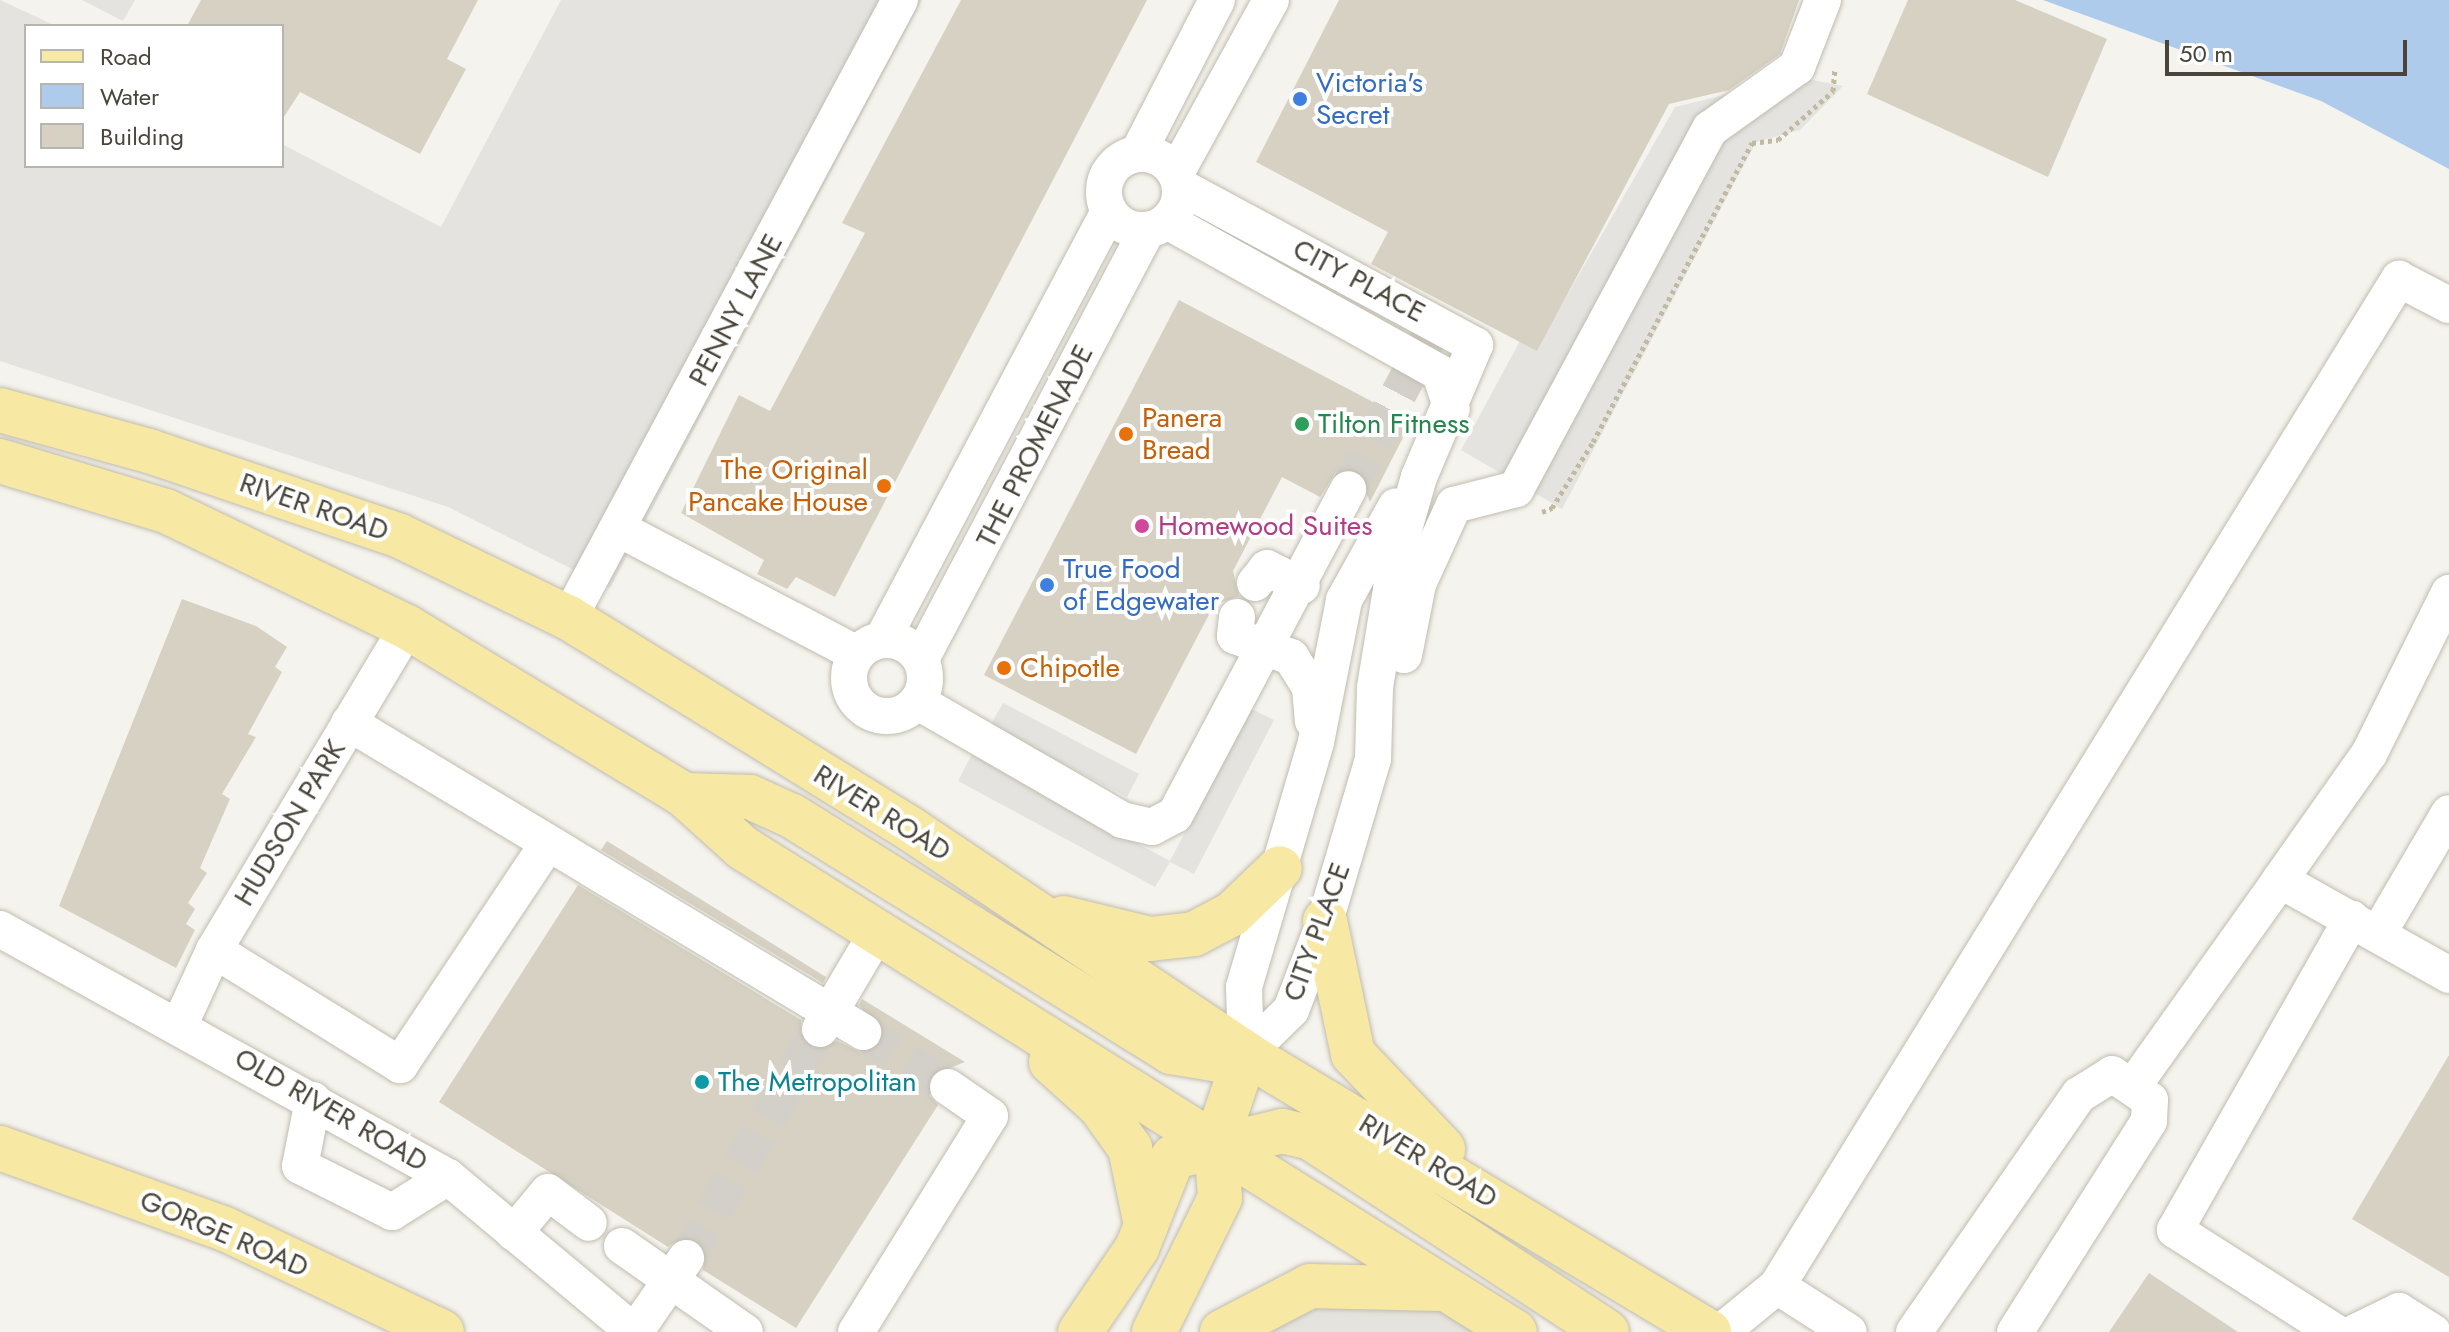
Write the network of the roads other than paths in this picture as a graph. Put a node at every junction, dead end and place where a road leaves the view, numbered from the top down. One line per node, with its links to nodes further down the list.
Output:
1 (900, 0): 15 (street, PENNY LANE)
2 (1217, 0): 5 (street)
3 (1271, 0): 6 (street)
4 (1823, 7): 28 (street)
5 (1138, 153): 6 (street); 7 (street)
6 (1178, 180): 8 (street); 10 (street, CITY PLACE)
7 (1109, 211): 8 (street); 22 (street, THE PROMENADE)
8 (1157, 226): 10 (street, CITY PLACE); 24 (street, THE PROMENADE)
9 (2449, 305): 58 (street)
10 (1452, 409): 13 (street, CITY PLACE)
11 (0, 410): 20 (main road, RIVER ROAD)
12 (0, 461): 21 (main road, RIVER ROAD)
13 (1419, 477): 27 (street, CITY PLACE); 28 (street, CITY PLACE)
14 (1348, 489): 17 (street)
15 (621, 530): 20 (street, PENNY LANE); 22 (street)
16 (1255, 583): 17 (street)
17 (1302, 586): 23 (street)
18 (2449, 593): 33 (street)
19 (1237, 617): 23 (street)
20 (569, 618): 34 (main road, RIVER ROAD)
21 (407, 627): 26 (street, HUDSON PARK); 29 (main road, RIVER ROAD)
22 (870, 647): 24 (street); 25 (street)
23 (1265, 653): 25 (street); 27 (street)
24 (921, 659): 25 (street)
25 (918, 702)
26 (349, 723): 31 (street); 39 (street, HUDSON PARK)
27 (1316, 742): 28 (street); 32 (street, CITY PLACE)
28 (1373, 759): 35 (street, CITY PLACE)
29 (684, 795): 38 (main road, RIVER ROAD); 45 (main road)
30 (2449, 813): 36 (street)
31 (548, 843): 39 (street); 42 (street)
32 (1280, 868): 34 (main road); 45 (street, CITY PLACE)
33 (2280, 880): 36 (street); 46 (street)
34 (1029, 908): 45 (main road, RIVER ROAD)
35 (1325, 921): 45 (street, CITY PLACE); 52 (main road)
36 (2365, 927): 40 (street); 74 (street)
37 (0, 929): 43 (street, OLD RIVER ROAD)
38 (878, 931): 41 (main road, RIVER ROAD); 42 (street)
39 (214, 950): 43 (street, HUDSON PARK)
40 (2449, 975)
41 (980, 993): 49 (main road, RIVER ROAD); 54 (main road)
42 (825, 1021): 44 (street)
43 (185, 1026): 48 (street, OLD RIVER ROAD)
44 (863, 1032)
45 (1246, 1054): 49 (main road); 52 (main road, RIVER ROAD)
46 (2134, 1085): 72 (street); 73 (street)
47 (948, 1087): 63 (street)
48 (313, 1100): 51 (street, OLD RIVER ROAD); 51 (street)
49 (1216, 1142): 54 (main road); 59 (main road, RIVER ROAD); 65 (main road); 68 (main road)
50 (0, 1148): 60 (main road, GORGE ROAD)
51 (448, 1177): 55 (street, OLD RIVER ROAD)
52 (1503, 1205): 69 (main road, RIVER ROAD)
53 (589, 1223): 55 (street)
54 (1146, 1225): 64 (main road)
55 (514, 1233): 61 (street, OLD RIVER ROAD)
56 (622, 1246): 57 (street)
57 (678, 1270): 61 (street); 62 (street)
58 (1777, 1286): 70 (street); 71 (street)
59 (1450, 1290): 66 (main road); 67 (main road, RIVER ROAD)
60 (442, 1332)
61 (634, 1332)
62 (745, 1332)
63 (856, 1332)
64 (1080, 1332)
65 (1154, 1332)
66 (1222, 1332)
67 (1515, 1332)
68 (1607, 1332)
69 (1709, 1332)
70 (1721, 1332)
71 (1849, 1332)
72 (1914, 1332)
73 (2015, 1332)
74 (2335, 1332)
75 (2356, 1332): 76 (street)
76 (2433, 1332)

